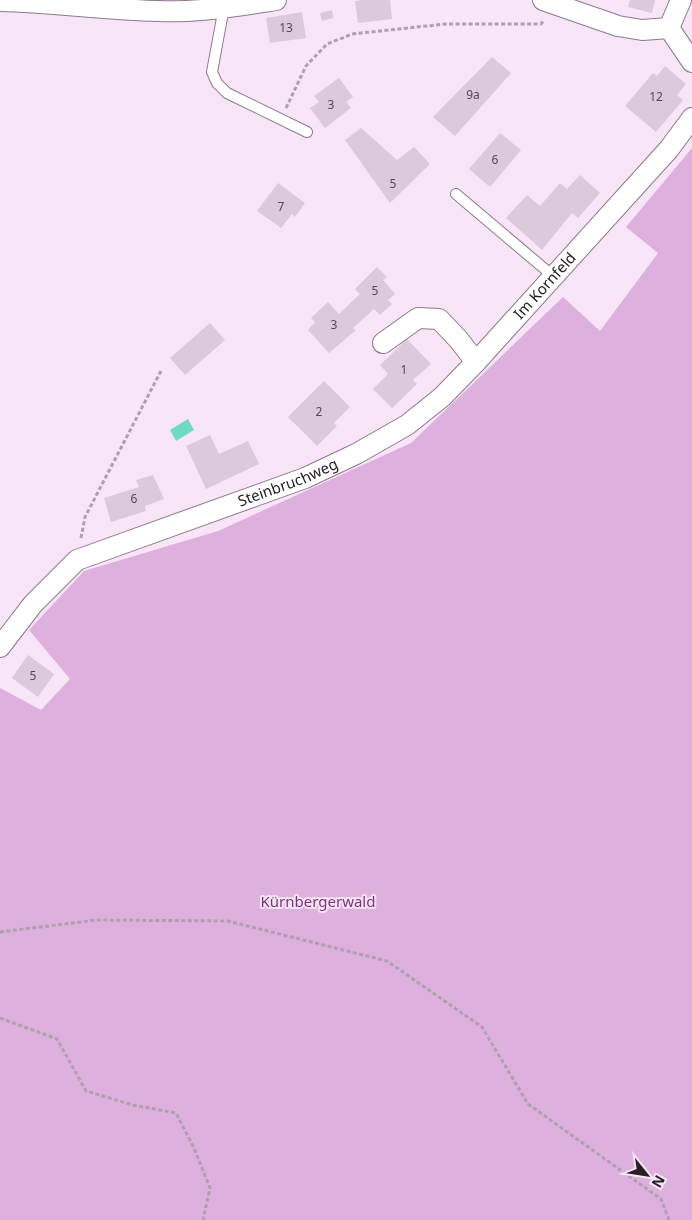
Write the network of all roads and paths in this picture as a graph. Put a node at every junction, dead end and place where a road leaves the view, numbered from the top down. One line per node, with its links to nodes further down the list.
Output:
1 (276, 0): 5 (street)
2 (681, 0): 6 (street)
3 (0, 1): 5 (street)
4 (561, 3): 6 (street); 9 (path)
5 (224, 7): 9 (lane)
6 (669, 28): 7 (street)
7 (692, 62)
8 (692, 118): 12 (street, Im Kornfeld)
9 (282, 120): 10 (lane)
10 (307, 132)
11 (456, 194): 12 (lane)
12 (553, 276): 14 (street, Im Kornfeld)
13 (384, 343): 14 (street)
14 (476, 362): 16 (street, Steinbruchweg)
15 (162, 369): 16 (path)
16 (76, 560): 17 (street, Steinbruchweg)
17 (0, 647)
18 (0, 932): 21 (path)
19 (0, 1018): 20 (path)
20 (203, 1220)
21 (669, 1220)

